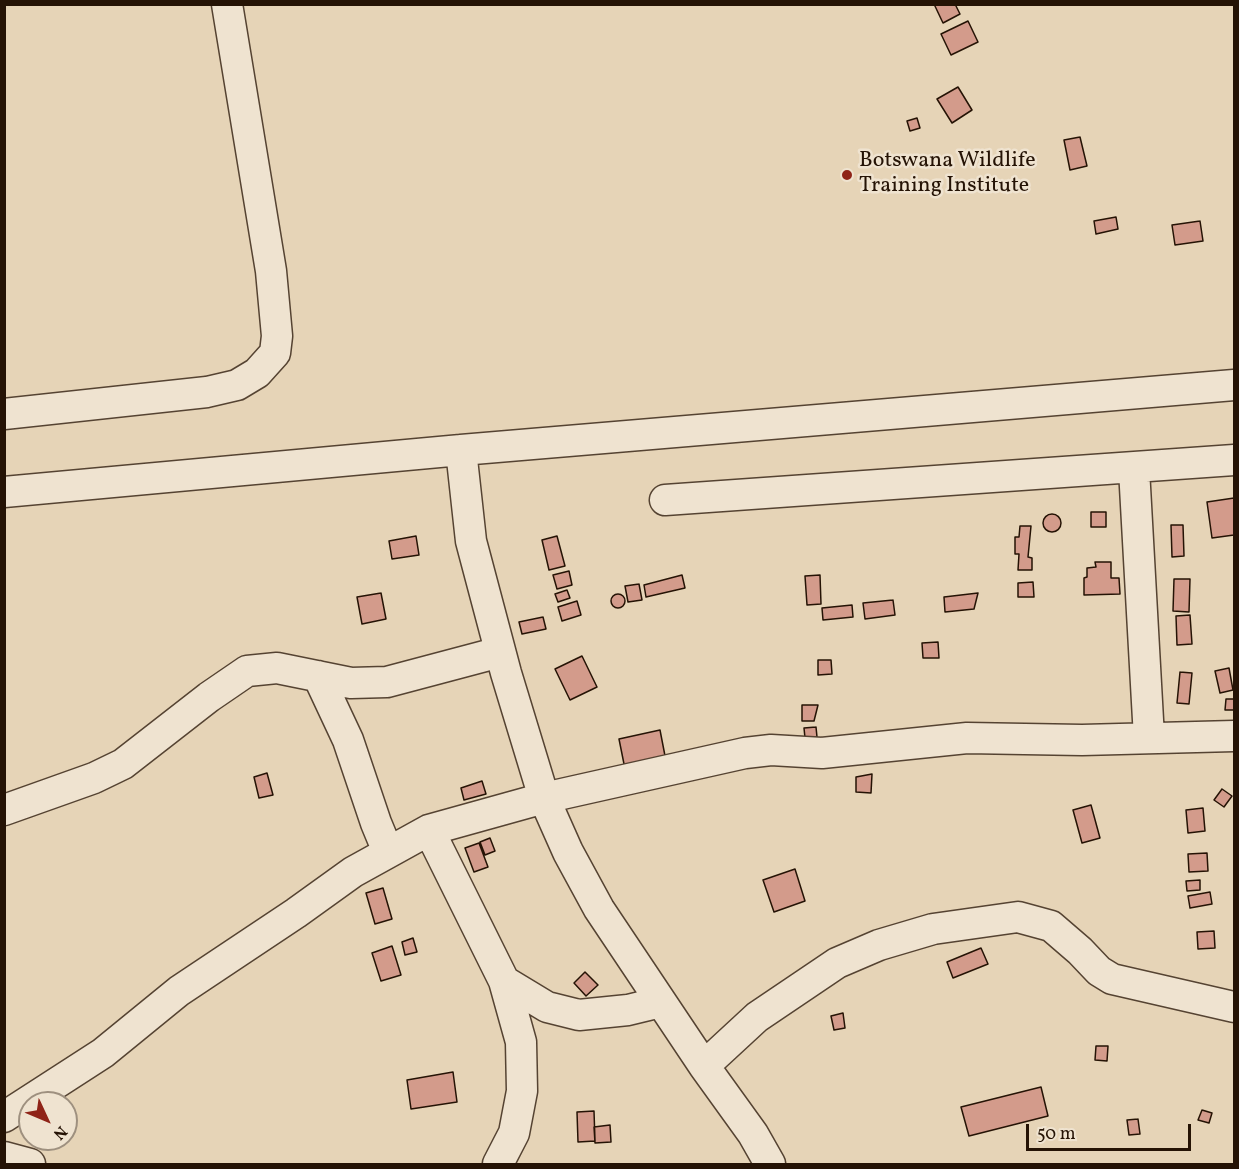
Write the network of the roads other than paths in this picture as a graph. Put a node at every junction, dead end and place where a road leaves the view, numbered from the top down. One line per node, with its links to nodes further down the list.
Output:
1 (227, 4): 3 (street)
2 (1234, 385): 4 (street)
3 (4, 414)
4 (461, 450): 7 (street); 9 (street)
5 (1234, 460): 6 (street)
6 (1134, 469): 8 (street); 12 (street)
7 (4, 492)
8 (665, 500)
9 (500, 652): 10 (street); 13 (street)
10 (318, 675): 14 (street); 16 (street)
11 (1234, 736): 12 (street)
12 (1149, 738): 13 (street)
13 (544, 798): 15 (street); 18 (street)
14 (4, 810)
15 (429, 830): 16 (street); 17 (street)
16 (388, 852): 21 (street)
17 (504, 981): 18 (street); 24 (street)
18 (661, 1002): 20 (street)
19 (1234, 1007): 20 (street)
20 (704, 1066): 25 (street)
21 (4, 1117)
22 (4, 1157): 23 (street)
23 (30, 1164)
24 (498, 1164)
25 (770, 1164)

